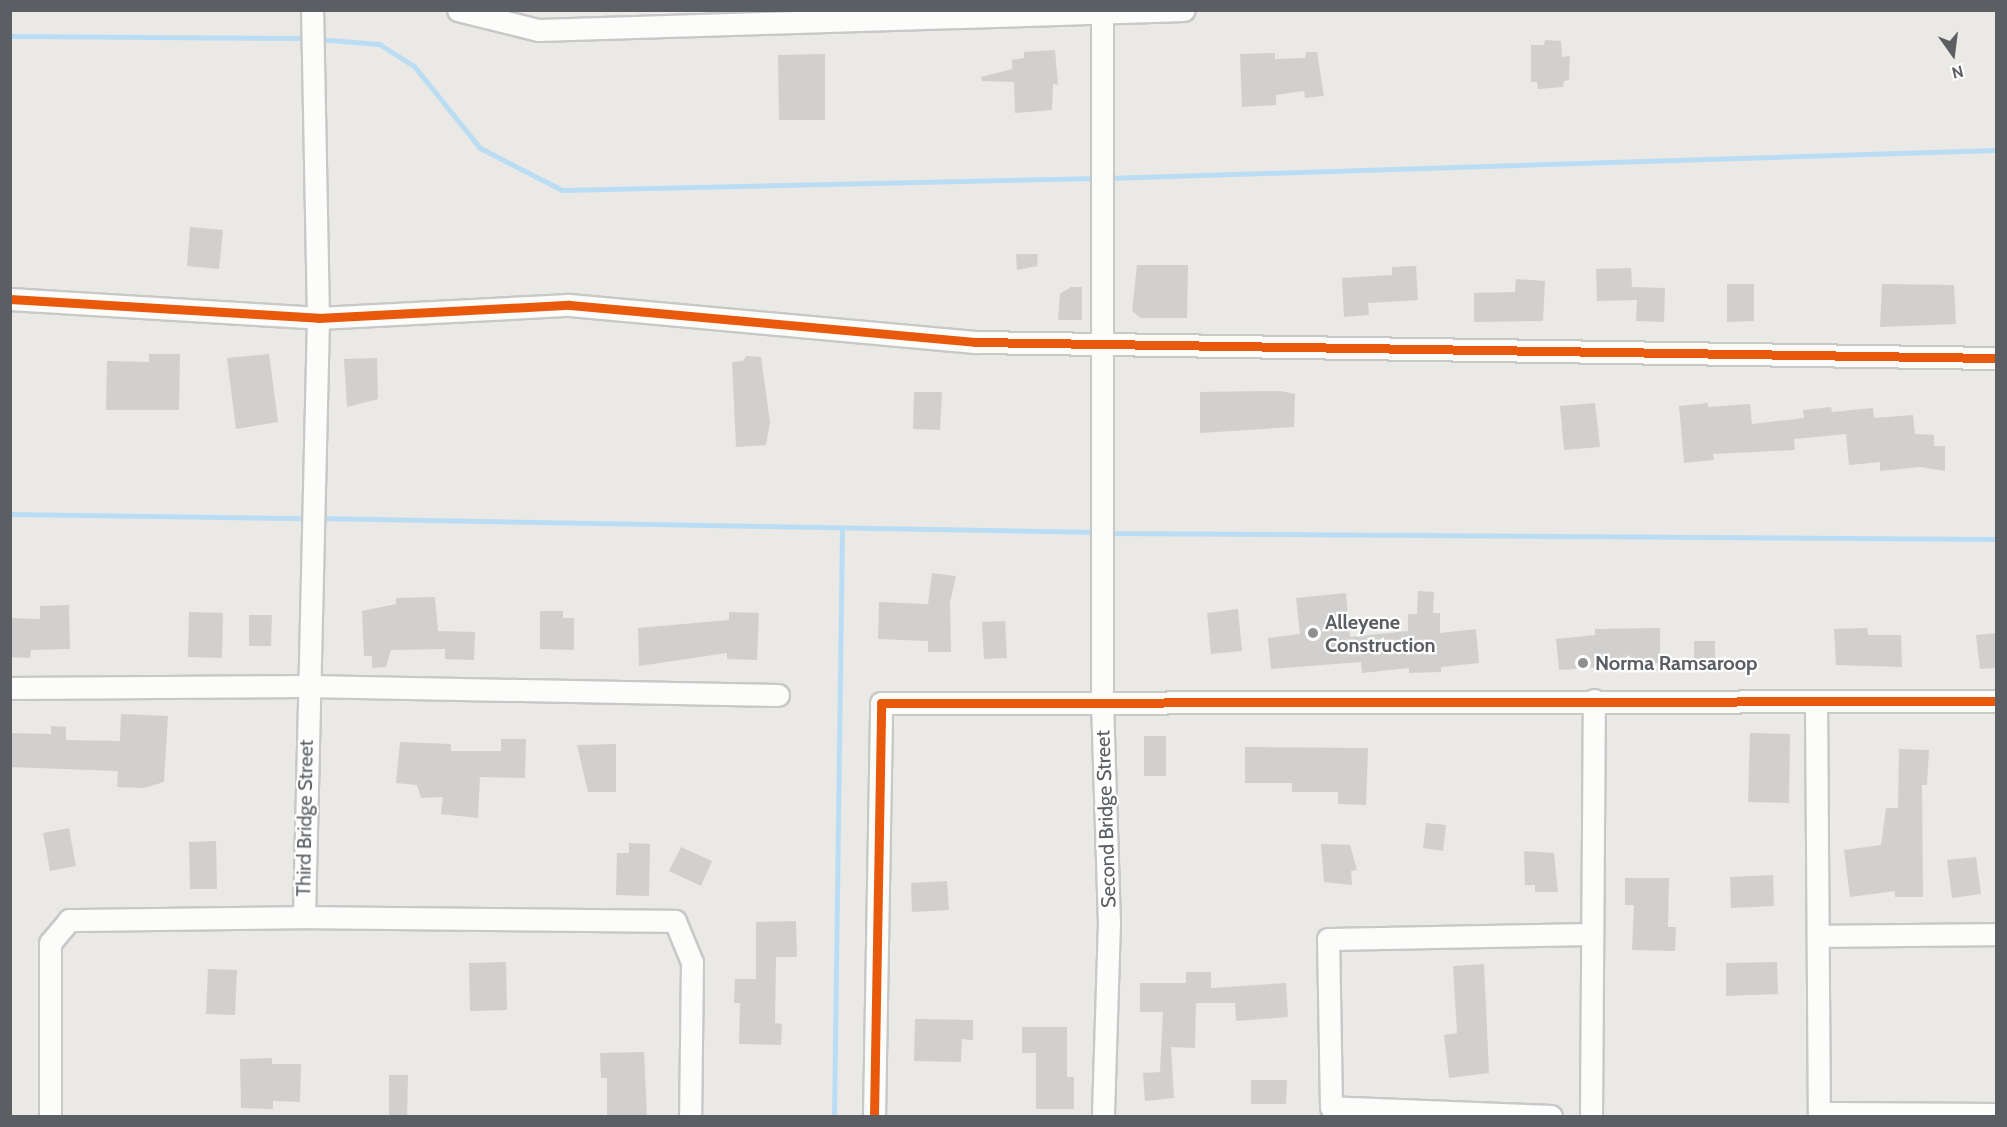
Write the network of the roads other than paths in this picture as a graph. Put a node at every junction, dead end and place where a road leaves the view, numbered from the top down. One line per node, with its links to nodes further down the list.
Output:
1 (312, 10): 6 (street, Third Bridge Street)
2 (459, 10): 4 (street)
3 (1184, 10): 4 (street)
4 (1102, 12): 7 (street, Second Bridge Street)
5 (10, 299): 6 (street)
6 (318, 318): 7 (street); 9 (street, Third Bridge Street)
7 (1102, 341): 8 (street); 12 (street, Second Bridge Street)
8 (1996, 358)
9 (307, 686): 10 (street); 11 (street); 16 (street, Third Bridge Street)
10 (10, 688)
11 (778, 694)
12 (1102, 700): 13 (street); 23 (street); 24 (street, Second Bridge Street)
13 (1594, 700): 14 (street); 17 (street)
14 (1816, 700): 15 (street); 19 (street)
15 (1996, 701)
16 (285, 917): 21 (street); 22 (street)
17 (1592, 934): 25 (street); 26 (street)
18 (1996, 934): 19 (street)
19 (1818, 936): 20 (street)
20 (1996, 1114)
21 (50, 1116)
22 (690, 1116)
23 (874, 1116)
24 (1103, 1116)
25 (1551, 1116)
26 (1591, 1116)

